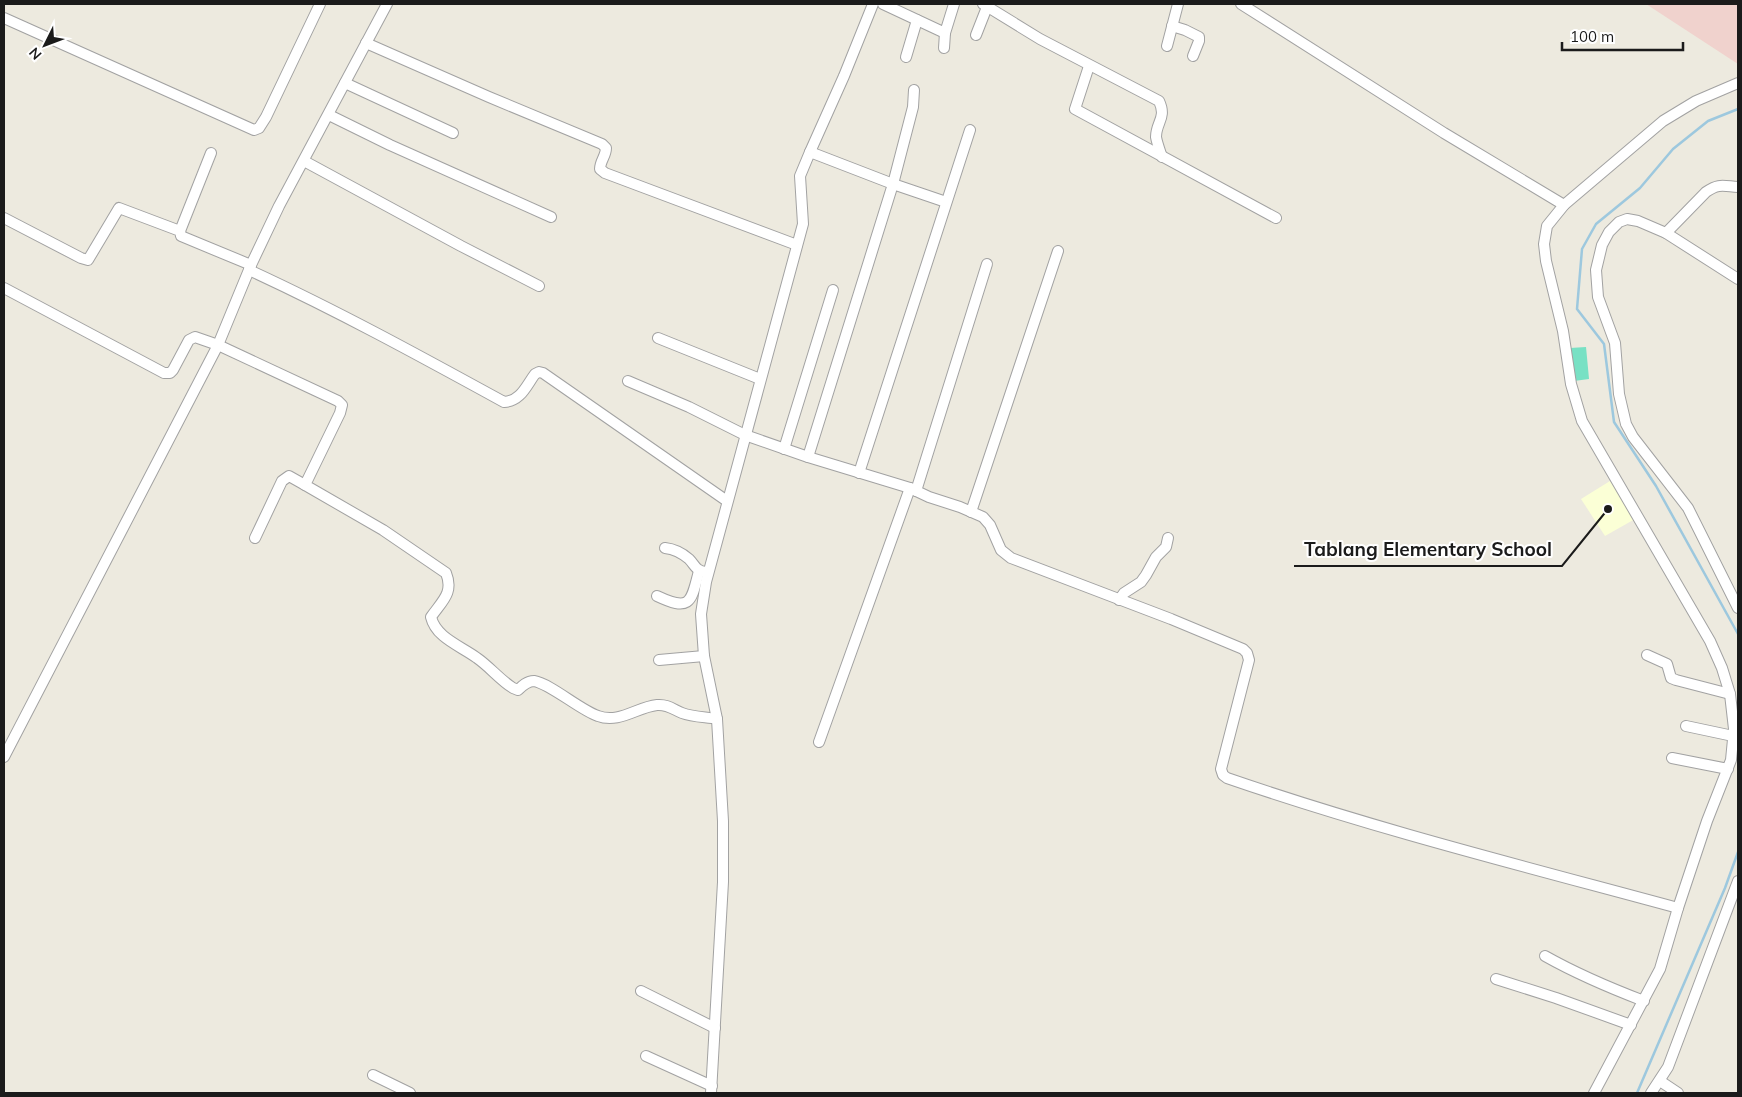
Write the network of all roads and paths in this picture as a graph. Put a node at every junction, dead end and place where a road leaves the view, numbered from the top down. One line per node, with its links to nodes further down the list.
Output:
1 (320, 4): 9 (street)
2 (387, 4): 14 (street)
3 (873, 4): 26 (street)
4 (883, 4): 10 (street)
5 (954, 4): 12 (street)
6 (1178, 4): 11 (street)
7 (1241, 4): 33 (street)
8 (986, 5): 13 (street); 19 (street)
9 (4, 18)
10 (917, 20): 12 (street); 18 (street)
11 (1172, 26): 15 (street); 17 (street)
12 (945, 33): 16 (street)
13 (976, 35)
14 (366, 43): 20 (street); 39 (street)
15 (1168, 46)
16 (944, 48)
17 (1193, 56)
18 (906, 57)
19 (1089, 66): 28 (street); 28 (street)
20 (345, 83): 23 (street); 25 (street)
21 (1738, 83): 33 (street)
22 (914, 90): 30 (street)
23 (328, 115): 29 (street); 35 (street)
24 (970, 130): 32 (street)
25 (453, 133)
26 (810, 152): 30 (street); 39 (street)
27 (211, 153): 37 (street)
28 (1162, 157): 36 (street)
29 (304, 161): 42 (street); 44 (street)
30 (893, 184): 32 (street); 53 (street)
31 (1738, 187): 38 (street)
32 (946, 202): 54 (street)
33 (1564, 206): 69 (street)
34 (4, 218): 37 (street)
35 (551, 218)
36 (1276, 218)
37 (180, 231): 42 (street)
38 (1666, 233): 43 (street); 65 (street)
39 (797, 245): 49 (street)
40 (1058, 252): 58 (street)
41 (987, 264): 56 (street)
42 (250, 268): 48 (street); 57 (street)
43 (1738, 278)
44 (539, 286)
45 (4, 288): 48 (street)
46 (833, 290): 52 (street)
47 (658, 338): 49 (street)
48 (218, 344): 55 (street); 74 (street)
49 (760, 379): 51 (street)
50 (628, 381): 51 (street)
51 (745, 436): 52 (street); 57 (street)
52 (784, 449): 53 (street)
53 (808, 457): 54 (street)
54 (859, 472): 56 (street)
55 (304, 485): 59 (street); 70 (street)
56 (913, 490): 58 (street); 73 (street)
57 (727, 501): 62 (street)
58 (971, 512): 64 (street)
59 (255, 538)
60 (1168, 538): 64 (street)
61 (666, 548): 62 (street)
62 (704, 572): 63 (street); 67 (street)
63 (657, 596)
64 (1119, 600): 78 (street)
65 (1738, 608)
66 (1647, 655): 69 (street)
67 (704, 656): 68 (street); 70 (street)
68 (660, 660)
69 (1730, 694): 72 (street)
70 (717, 719): 84 (street)
71 (1686, 726): 72 (street)
72 (1733, 736): 76 (street)
73 (819, 742)
74 (4, 757)
75 (1672, 758): 76 (street)
76 (1728, 769): 78 (street)
77 (1738, 881): 87 (street)
78 (1678, 908): 82 (street)
79 (1545, 956): 82 (street)
80 (1496, 980): 83 (street)
81 (641, 991): 84 (street)
82 (1644, 1001): 83 (street)
83 (1631, 1025): 90 (street)
84 (715, 1028): 88 (street)
85 (646, 1056): 88 (street)
86 (373, 1075): 89 (street)
87 (1660, 1080): 91 (street); 92 (street)
88 (712, 1090)
89 (410, 1093)
90 (1594, 1093)
91 (1652, 1093)
92 (1678, 1093)

